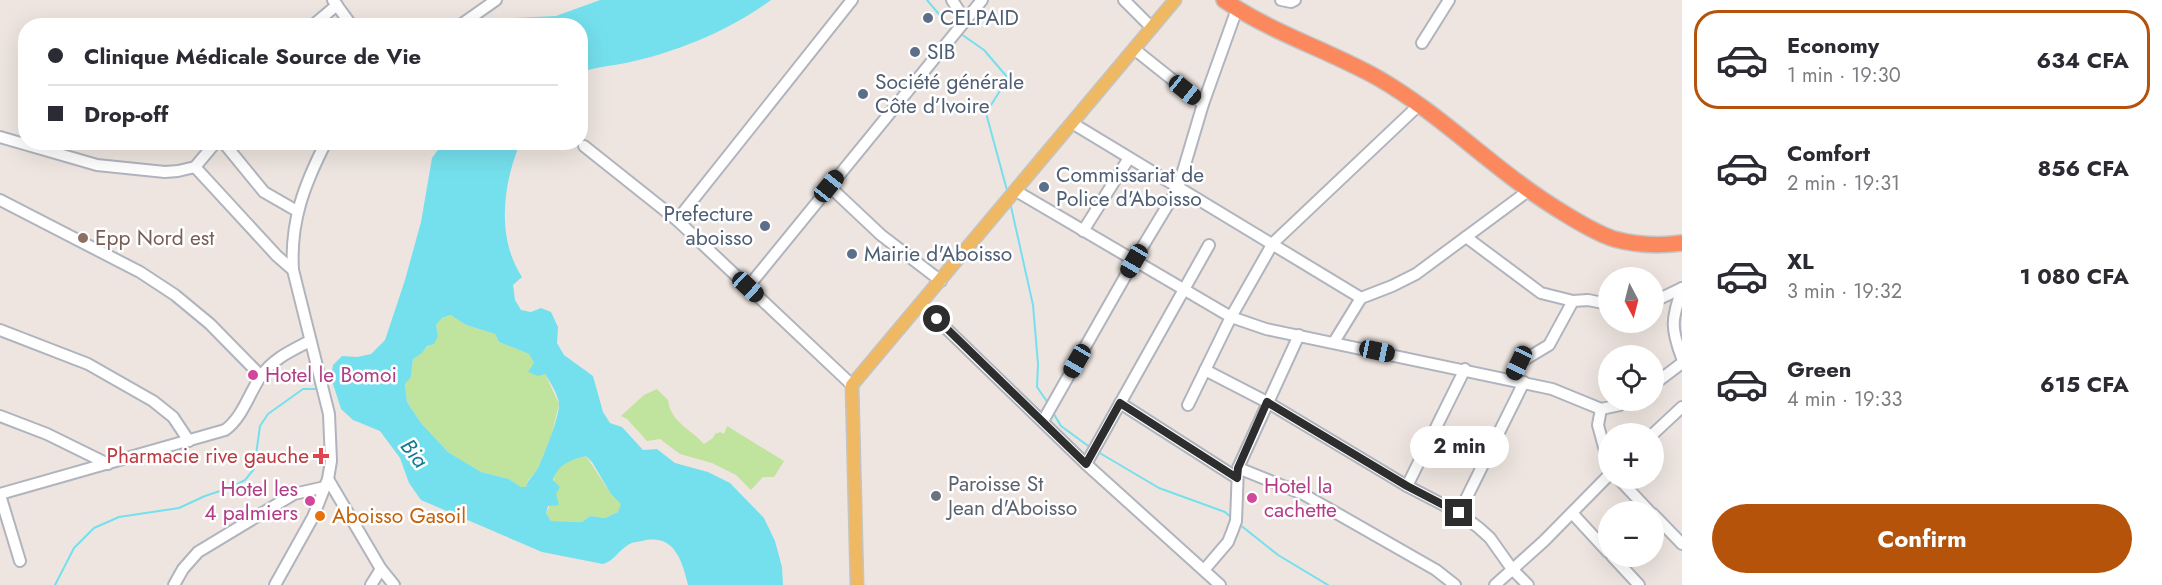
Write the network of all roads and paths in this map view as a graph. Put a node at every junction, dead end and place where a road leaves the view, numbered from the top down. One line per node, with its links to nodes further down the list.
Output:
1 (495, 0): 15 (street)
2 (852, 0): 38 (street)
3 (952, 0): 16 (street)
4 (982, 0): 16 (street)
5 (1124, 0): 17 (street)
6 (1175, 0): 17 (main road)
7 (1224, 0): 12 (highway)
8 (1281, 0): 9 (street)
9 (1294, 0)
10 (1449, 0): 18 (street)
11 (335, 2): 13 (street); 14 (street)
12 (1238, 9): 20 (street); 21 (highway)
13 (320, 18)
14 (346, 18)
15 (470, 18)
16 (965, 20): 32 (street)
17 (1152, 28): 19 (main road)
18 (1422, 43)
19 (1134, 49): 20 (street); 22 (main road)
20 (1203, 104): 33 (street)
21 (1419, 105): 35 (highway); 41 (street)
22 (1072, 123): 30 (street); 34 (main road)
23 (0, 137): 24 (street)
24 (18, 142)
25 (588, 149): 38 (street)
26 (45, 150): 31 (street)
27 (209, 150): 31 (street)
28 (230, 150): 37 (street)
29 (322, 150): 37 (street)
30 (1129, 158): 33 (street); 39 (street)
31 (195, 167): 45 (street)
32 (829, 186): 46 (street); 47 (street)
33 (1178, 188): 41 (street); 44 (street)
34 (1016, 191): 39 (street); 46 (main road)
35 (1528, 191): 40 (street); 42 (highway)
36 (0, 200): 64 (street)
37 (297, 211): 45 (street)
38 (677, 220): 47 (street)
39 (1083, 231): 44 (street)
40 (1466, 237): 51 (street); 52 (street)
41 (1273, 243): 51 (street); 55 (street)
42 (1682, 243)
43 (1209, 245): 49 (street)
44 (1134, 261): 49 (street); 75 (street)
45 (293, 270): 58 (street)
46 (941, 280): 54 (main road)
47 (748, 287): 68 (street)
48 (1682, 288): 50 (street); 60 (street)
49 (1184, 289): 55 (street); 70 (street)
50 (1664, 297)
51 (1360, 298): 59 (street)
52 (1573, 301): 53 (street); 66 (street)
53 (1598, 302)
54 (921, 304): 68 (main road); 75 (street)
55 (1231, 317): 57 (street); 63 (street)
56 (0, 330): 77 (street)
57 (1299, 335): 59 (street); 69 (street)
58 (310, 341): 64 (street); 81 (street)
59 (1334, 342): 62 (street)
60 (1682, 358)
61 (1682, 363): 65 (street)
62 (1465, 369): 66 (street); 82 (street)
63 (1205, 370): 69 (street); 71 (street)
64 (261, 376): 77 (street)
65 (1664, 377)
66 (1511, 380): 67 (street)
67 (1524, 382): 73 (street); 87 (street)
68 (852, 385): 97 (main road)
69 (1267, 402): 80 (street); 82 (street)
70 (1120, 403): 79 (street); 80 (street)
71 (1188, 405)
72 (1682, 407): 76 (street)
73 (1598, 408)
74 (0, 416): 78 (street)
75 (1043, 421): 79 (street)
76 (1664, 424)
77 (189, 441): 78 (street)
78 (108, 464): 85 (street)
79 (1086, 464): 96 (street)
80 (1237, 473): 96 (street); 103 (street)
81 (327, 483): 94 (street); 98 (street); 99 (street)
82 (1407, 486): 87 (street)
83 (1598, 486): 88 (street)
84 (1629, 489): 86 (street)
85 (0, 495): 92 (street)
86 (1640, 501)
87 (1459, 513): 95 (street)
88 (1572, 513): 90 (street); 95 (street)
89 (1664, 525): 91 (street)
90 (1598, 541)
91 (1682, 544)
92 (20, 561)
93 (1622, 567): 106 (street)
94 (381, 569): 100 (street); 101 (street)
95 (1512, 569): 104 (street); 105 (street)
96 (1204, 570): 102 (street)
97 (858, 584)
98 (174, 585)
99 (275, 585)
100 (371, 585)
101 (394, 585)
102 (1220, 585)
103 (1455, 585)
104 (1495, 585)
105 (1528, 585)
106 (1639, 585)

